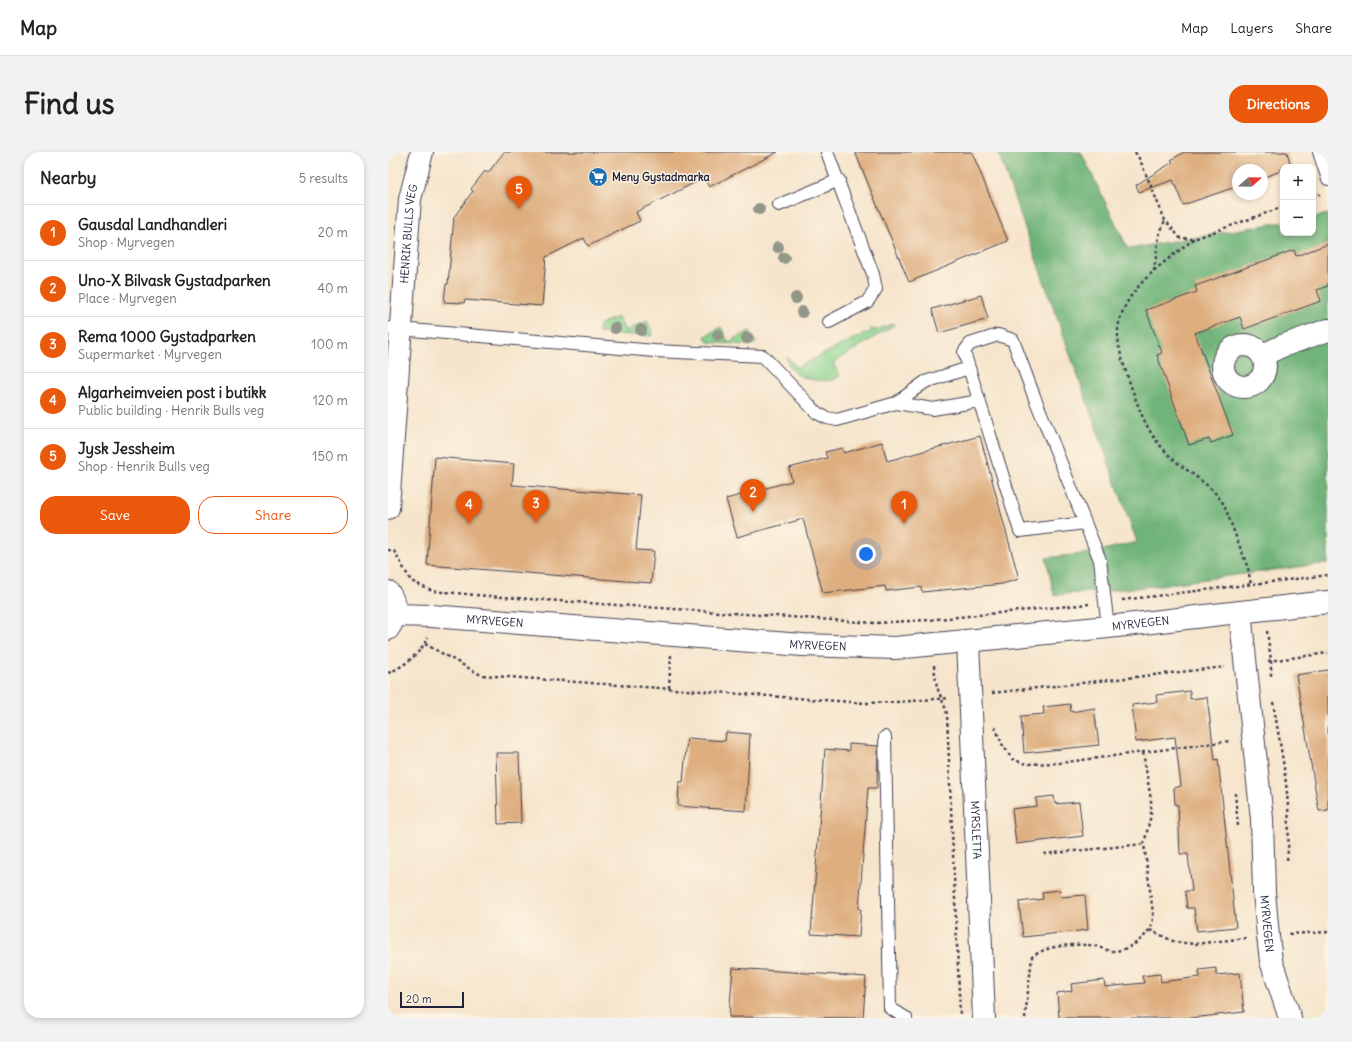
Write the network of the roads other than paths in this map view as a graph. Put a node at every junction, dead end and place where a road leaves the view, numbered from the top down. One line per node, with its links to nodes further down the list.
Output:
1 (422, 152): 8 (street, HENRIK BULLS VEG)
2 (827, 152): 5 (lane)
3 (1319, 152): 4 (lane)
4 (1328, 179)
5 (838, 180): 6 (lane); 7 (lane)
6 (779, 205)
7 (829, 322)
8 (394, 329): 13 (lane); 14 (street, HENRIK BULLS VEG)
9 (1328, 330): 10 (street)
10 (1263, 355)
11 (969, 368): 12 (lane); 13 (lane); 16 (lane)
12 (979, 401): 13 (lane); 16 (lane)
13 (896, 403)
14 (391, 432): 15 (street, HENRIK BULLS VEG)
15 (388, 508)
16 (1085, 523): 21 (lane)
17 (388, 592): 20 (street)
18 (1328, 602): 19 (street, MYRVEGEN)
19 (1240, 612): 21 (street, MYRVEGEN); 26 (street, MYRVEGEN)
20 (391, 622): 22 (street, MYRVEGEN)
21 (1108, 627): 22 (street, MYRVEGEN)
22 (968, 641): 25 (street, MYRSLETTA)
23 (885, 737): 24 (lane)
24 (906, 1018)
25 (984, 1018)
26 (1290, 1018)

